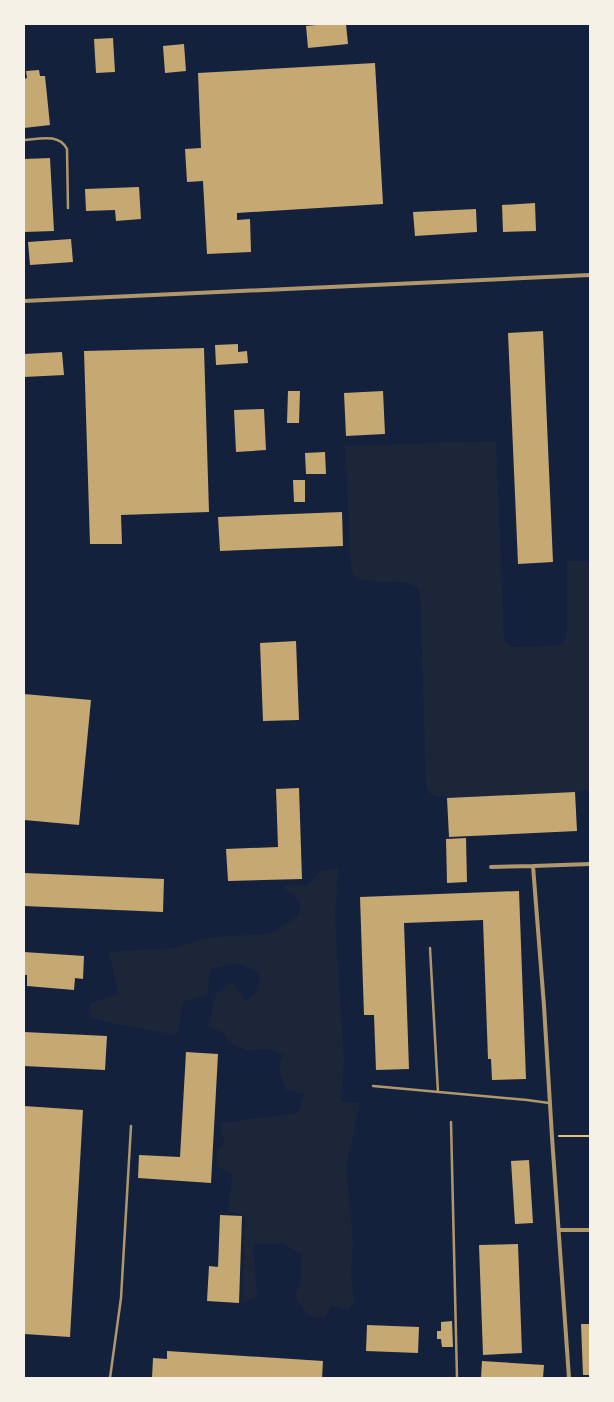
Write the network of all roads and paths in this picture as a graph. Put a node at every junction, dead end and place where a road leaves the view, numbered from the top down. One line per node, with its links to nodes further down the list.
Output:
1 (24, 140): 2 (lane)
2 (68, 208)
3 (590, 275): 4 (street)
4 (24, 301)
5 (590, 864): 6 (street)
6 (533, 866): 7 (street); 11 (street)
7 (491, 867)
8 (430, 948): 10 (lane)
9 (373, 1086): 10 (lane)
10 (438, 1092): 11 (lane)
11 (549, 1103): 14 (street)
12 (451, 1122): 19 (lane)
13 (131, 1126): 18 (lane)
14 (552, 1136): 15 (path); 16 (street)
15 (590, 1136)
16 (559, 1230): 17 (street); 20 (street)
17 (590, 1230)
18 (110, 1378)
19 (457, 1378)
20 (569, 1378)

